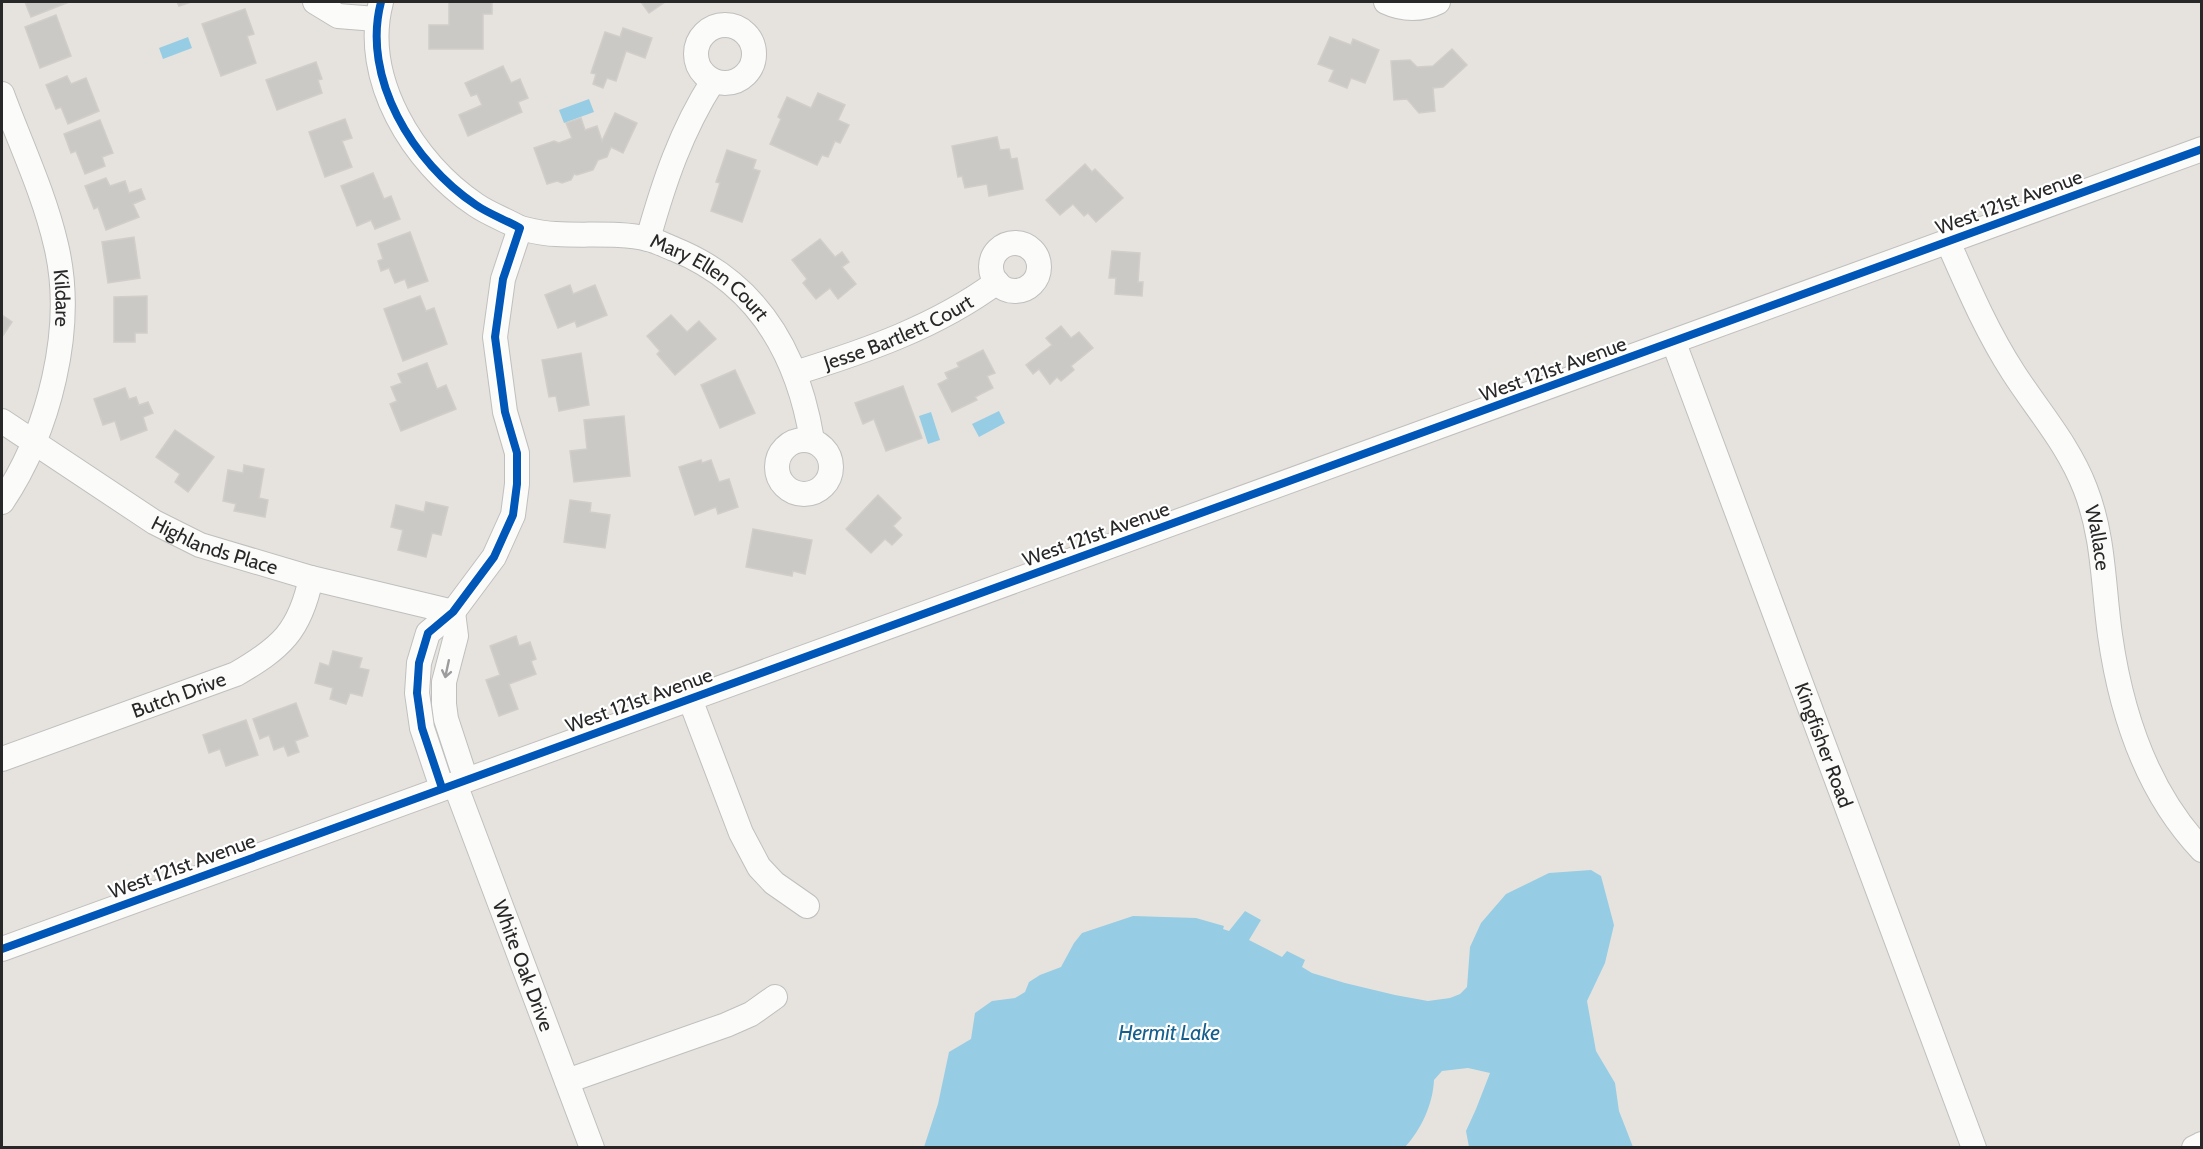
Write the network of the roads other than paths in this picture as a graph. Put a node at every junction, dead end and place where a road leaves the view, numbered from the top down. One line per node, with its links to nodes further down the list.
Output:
1 (315, 2): 4 (street)
2 (1386, 2): 3 (street)
3 (1438, 2)
4 (378, 10): 8 (street, Mary Ellen Court)
5 (713, 81): 9 (street)
6 (2, 94): 16 (street, Kildare)
7 (2202, 149): 10 (street, West 121st Avenue)
8 (520, 228): 9 (street, Mary Ellen Court); 19 (street)
9 (648, 239): 13 (street, Mary Ellen Court)
10 (1948, 242): 12 (street, West 121st Avenue); 23 (street, Wallace)
11 (997, 282): 13 (street, Jesse Bartlett Court)
12 (1674, 342): 20 (street, West 121st Avenue); 30 (street, Kingfisher Road)
13 (795, 373): 15 (street, Mary Ellen Court)
14 (2, 421): 16 (street, Highlands Place)
15 (812, 441)
16 (35, 443): 17 (street, Kildare); 18 (street, Highlands Place)
17 (2, 502)
18 (311, 578): 19 (street, Highlands Place); 21 (street, Butch Drive)
19 (453, 612): 22 (street, White Oak Drive)
20 (690, 699): 22 (street, West 121st Avenue); 24 (street)
21 (2, 759)
22 (454, 784): 25 (street, West 121st Avenue); 27 (street, White Oak Drive)
23 (2202, 850)
24 (807, 906)
25 (2, 950)
26 (775, 998): 27 (street)
27 (567, 1081): 29 (street, White Oak Drive)
28 (2202, 1144): 31 (street)
29 (592, 1148)
30 (1974, 1148)
31 (2194, 1148)

